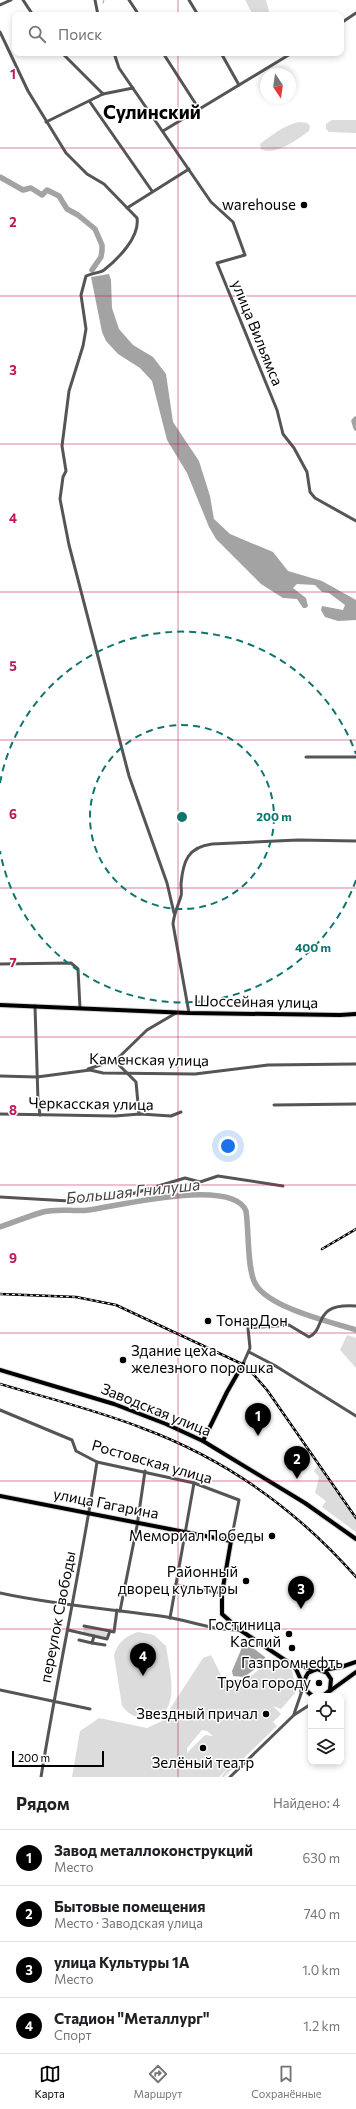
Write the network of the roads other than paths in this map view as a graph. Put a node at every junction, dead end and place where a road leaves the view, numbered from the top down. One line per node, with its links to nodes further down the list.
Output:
1 (11, 0): 6 (street)
2 (24, 0): 7 (street)
3 (95, 0): 8 (street)
4 (129, 0): 9 (street)
5 (189, 0): 10 (street)
6 (0, 5)
7 (31, 12)
8 (97, 12)
9 (137, 12)
10 (196, 12)
11 (356, 13): 12 (street)
12 (344, 21)
13 (0, 32): 24 (street)
14 (65, 56): 21 (street)
15 (115, 56): 20 (street)
16 (165, 56): 23 (street)
17 (223, 56): 19 (street)
18 (287, 56): 19 (street)
19 (239, 85): 23 (street)
20 (133, 88): 21 (street); 25 (street)
21 (103, 94): 22 (street)
22 (90, 102): 24 (street); 27 (street)
23 (199, 109): 25 (street)
24 (46, 122): 28 (street)
25 (163, 131): 26 (street)
26 (189, 169): 27 (street); 29 (street, улица Вильямса)
27 (152, 191): 28 (street)
28 (127, 208): 33 (street)
29 (356, 521)
30 (306, 757): 31 (street)
31 (356, 757)
32 (356, 841): 33 (street)
33 (174, 913): 39 (street)
34 (0, 964): 37 (street)
35 (0, 1005): 36 (main road, Шоссейная улица)
36 (35, 1006): 37 (main road, Шоссейная улица); 46 (street)
37 (80, 1008): 38 (main road, Шоссейная улица)
38 (177, 1013): 39 (main road, Шоссейная улица); 41 (street)
39 (189, 1013): 40 (main road, Шоссейная улица)
40 (356, 1014)
41 (116, 1060): 43 (street); 44 (street)
42 (356, 1064): 44 (street, Каменская улица)
43 (84, 1070): 44 (street, Каменская улица); 46 (street, Каменская улица)
44 (128, 1073): 51 (street)
45 (0, 1076): 46 (street, Каменская улица)
46 (37, 1077): 52 (street)
47 (356, 1104): 48 (street)
48 (274, 1105)
49 (182, 1112): 51 (street, Черкасская улица)
50 (0, 1114): 52 (street, Черкасская улица)
51 (139, 1114): 52 (street, Черкасская улица)
52 (40, 1115)
53 (283, 1186): 54 (street)
54 (0, 1198)
55 (356, 1306): 56 (street)
56 (249, 1352): 57 (street); 60 (street)
57 (243, 1364): 61 (main road)
58 (0, 1370): 61 (main road, Заводская улица)
59 (0, 1410): 62 (street, Ростовская улица)
60 (356, 1416)
61 (203, 1441): 69 (main road, Заводская улица)
62 (98, 1462): 63 (street, Ростовская улица); 66 (street, переулок Свободы)
63 (145, 1471): 64 (street, Ростовская улица); 67 (street)
64 (194, 1483): 68 (street); 70 (street, Ростовская улица)
65 (0, 1496): 66 (main road, улица Гагарина)
66 (89, 1513): 67 (main road, улица Гагарина); 74 (street, переулок Свободы)
67 (138, 1522): 68 (main road, улица Гагарина); 75 (street)
68 (186, 1532): 70 (main road, улица Гагарина); 71 (street)
69 (356, 1539)
70 (232, 1541): 73 (main road)
71 (175, 1585): 73 (street); 76 (street)
72 (0, 1593): 74 (street)
73 (222, 1593): 79 (main road)
74 (73, 1605): 75 (street); 78 (street, переулок Свободы)
75 (119, 1611): 76 (street); 80 (street)
76 (170, 1618): 79 (street)
77 (84, 1626): 80 (street)
78 (68, 1630): 81 (street); 97 (street, переулок Свободы)
79 (240, 1630): 85 (main road)
80 (110, 1631): 81 (street)
81 (94, 1636): 83 (street)
82 (79, 1640): 83 (street)
83 (92, 1643): 84 (street)
84 (105, 1646)
85 (287, 1661): 87 (main road); 90 (main road)
86 (356, 1662): 88 (main road)
87 (315, 1670): 88 (main road); 91 (main road)
88 (321, 1670): 94 (main road)
89 (356, 1672): 95 (main road)
90 (298, 1674): 91 (main road); 96 (street)
91 (304, 1685): 93 (main road); 96 (street)
92 (0, 1690): 97 (street)
93 (311, 1693)
94 (326, 1693)
95 (327, 1693)
96 (300, 1698): 100 (street)
97 (53, 1700): 99 (street); 101 (street, переулок Свободы)
98 (308, 1706): 100 (street)
99 (90, 1709)
100 (294, 1715): 102 (street)
101 (41, 1777)
102 (230, 1777)

